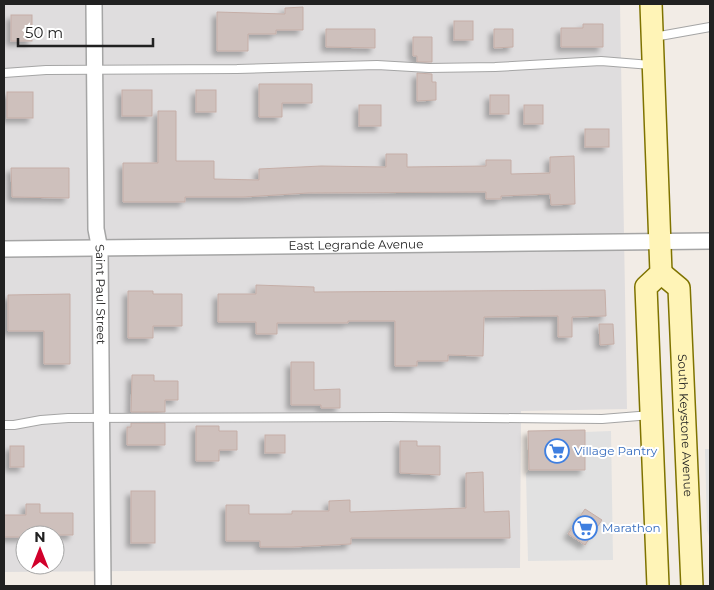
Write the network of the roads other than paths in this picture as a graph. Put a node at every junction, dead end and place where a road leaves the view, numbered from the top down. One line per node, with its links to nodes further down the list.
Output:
1 (94, 4): 6 (street, Saint Paul Street)
2 (651, 4): 4 (main road)
3 (710, 27): 4 (lane)
4 (652, 37): 5 (main road)
5 (653, 65): 6 (lane); 9 (main road)
6 (95, 70): 7 (lane); 11 (street, Saint Paul Street)
7 (4, 73)
8 (710, 241): 9 (street, East Legrande Avenue)
9 (659, 242): 11 (street, East Legrande Avenue); 12 (main road)
10 (4, 248): 11 (street, East Legrande Avenue)
11 (100, 248): 14 (street, Saint Paul Street)
12 (661, 273): 13 (main road); 18 (main road, South Keystone Avenue)
13 (651, 415): 14 (lane); 17 (main road)
14 (102, 418): 15 (lane); 16 (street, Saint Paul Street)
15 (4, 425)
16 (103, 586)
17 (658, 586)
18 (692, 586)

